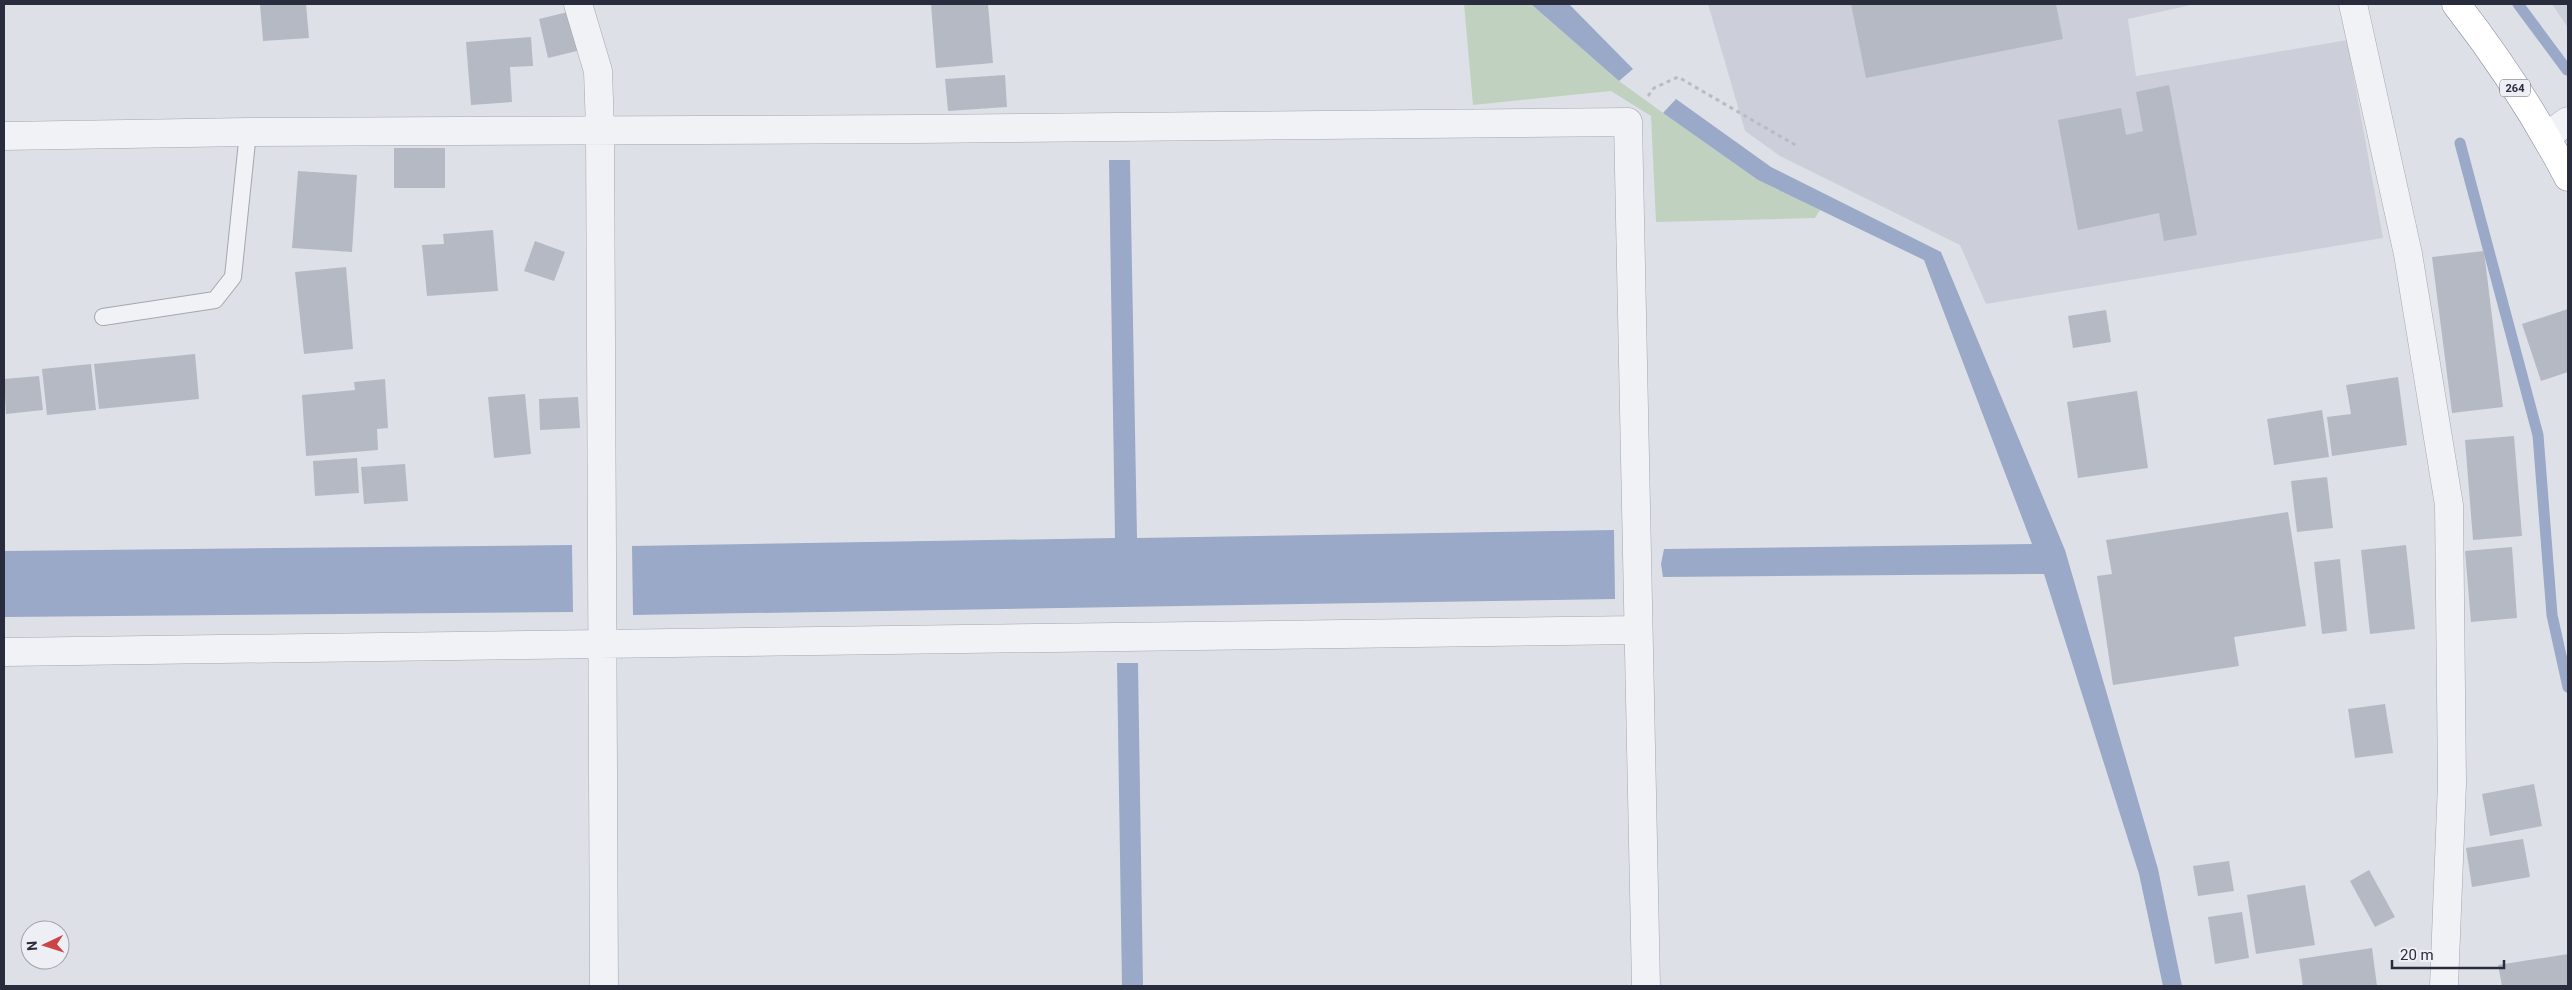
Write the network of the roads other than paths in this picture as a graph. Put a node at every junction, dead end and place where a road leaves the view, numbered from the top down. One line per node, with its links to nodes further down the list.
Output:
1 (578, 4): 5 (street)
2 (2353, 4): 16 (street)
3 (2456, 4): 8 (highway, 264)
4 (2568, 120): 8 (street)
5 (600, 129): 6 (street); 11 (street); 12 (street)
6 (248, 132): 7 (street); 10 (lane)
7 (4, 136)
8 (2546, 136): 9 (highway, 264)
9 (2568, 177)
10 (103, 317)
11 (1638, 630): 12 (street); 15 (street)
12 (602, 644): 13 (street); 14 (street)
13 (4, 652)
14 (604, 986)
15 (1646, 986)
16 (2444, 986)

